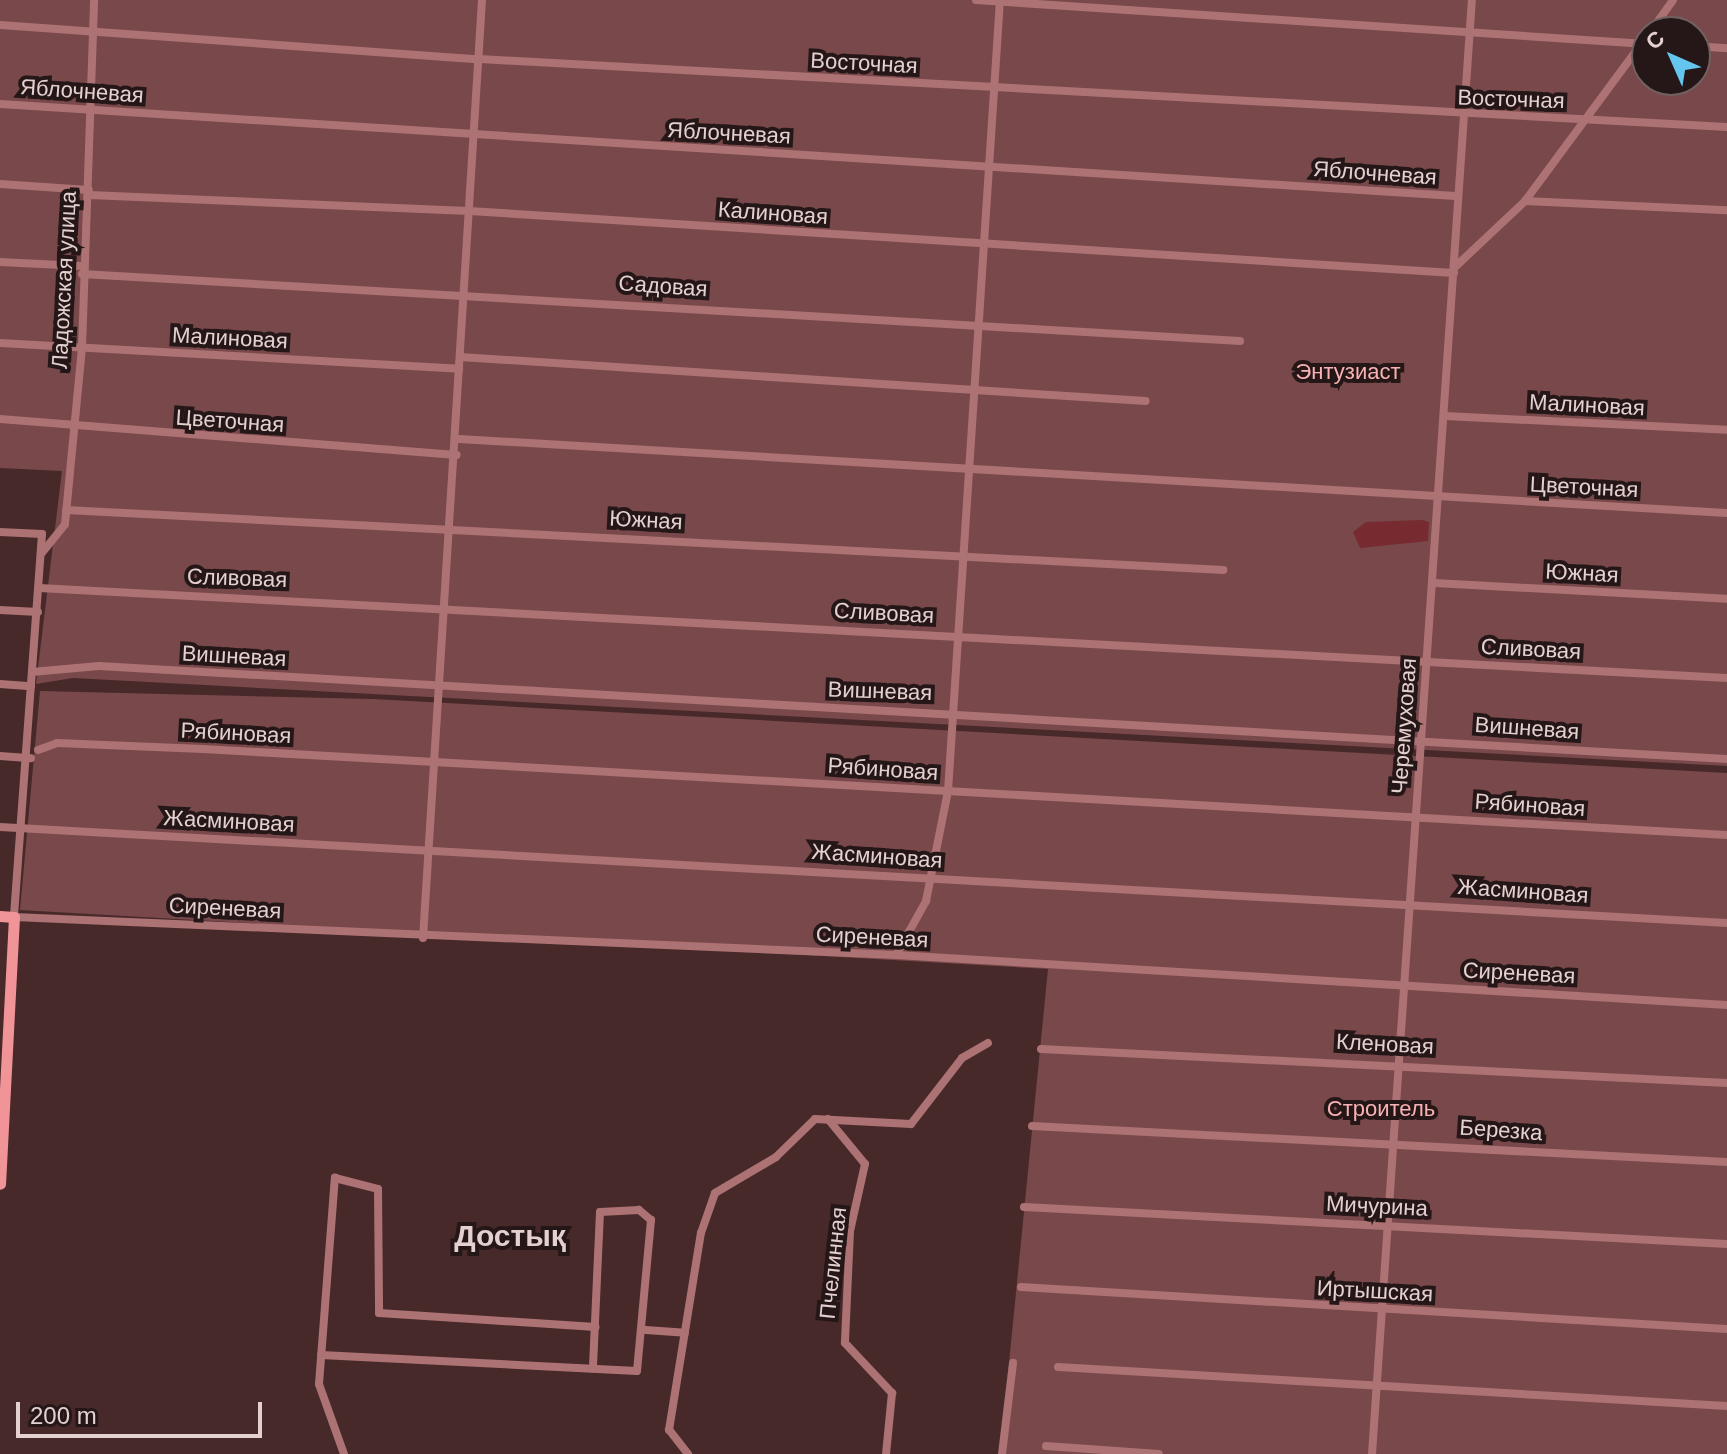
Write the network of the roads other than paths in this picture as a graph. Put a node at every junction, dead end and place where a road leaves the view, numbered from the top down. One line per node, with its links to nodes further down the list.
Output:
1 (94, 0): 7 (street, Ладожская улица)
2 (482, 0): 10 (street)
3 (976, 0): 5 (street)
4 (1472, 0): 8 (street, Черемуховая)
5 (1000, 1): 8 (street); 12 (street)
6 (0, 25): 7 (street, Восточная)
7 (91, 30): 10 (street, Восточная); 14 (street, Ладожская улица)
8 (1469, 35): 9 (street); 15 (street, Черемуховая)
9 (1631, 39)
10 (480, 59): 12 (street, Восточная); 18 (street)
11 (1631, 59): 16 (street)
12 (996, 88): 15 (street, Восточная); 19 (street)
13 (0, 104): 14 (street, Яблочневая)
14 (86, 108): 18 (street, Яблочневая); 21 (street, Ладожская улица)
15 (1465, 115): 16 (street, Восточная); 22 (street, Черемуховая)
16 (1587, 119): 17 (street, Восточная); 23 (street)
17 (1727, 127)
18 (476, 136): 19 (street, Яблочневая); 25 (street)
19 (990, 167): 22 (street, Яблочневая); 26 (street)
20 (0, 184): 21 (street, Калиновая)
21 (89, 192): 25 (street, Калиновая); 28 (street, Ладожская улица)
22 (1455, 196): 29 (street, Черемуховая)
23 (1525, 201): 24 (street); 29 (street)
24 (1727, 210)
25 (469, 211): 26 (street, Калиновая); 30 (street)
26 (987, 245): 29 (street, Калиновая); 31 (street)
27 (0, 262): 28 (street, Садовая)
28 (82, 270): 30 (street, Садовая); 34 (street, Ладожская улица)
29 (1454, 271): 39 (street, Черемуховая)
30 (464, 290): 31 (street, Садовая); 35 (street)
31 (981, 324): 32 (street, Садовая); 37 (street)
32 (1240, 341)
33 (0, 343): 34 (street, Малиновая)
34 (82, 348): 36 (street, Малиновая); 41 (street, Ладожская улица)
35 (460, 357): 36 (street); 37 (street)
36 (459, 369): 43 (street)
37 (978, 392): 38 (street); 45 (street)
38 (1146, 401)
39 (1445, 416): 42 (street, Малиновая); 46 (street, Черемуховая)
40 (0, 419): 41 (street, Цветочная)
41 (74, 425): 44 (street, Цветочная); 47 (street, Ладожская улица)
42 (1727, 430)
43 (459, 439): 44 (street); 45 (street, Цветочная)
44 (457, 455): 49 (street)
45 (973, 472): 46 (street, Цветочная); 52 (street)
46 (1440, 496): 48 (street, Цветочная); 54 (street, Черемуховая)
47 (66, 510): 49 (street, Южная); 51 (street, Ладожская улица)
48 (1727, 513)
49 (449, 527): 52 (street, Южная); 57 (street)
50 (0, 532): 51 (street)
51 (41, 554): 55 (street)
52 (968, 556): 53 (street, Южная); 60 (street)
53 (1223, 570)
54 (1435, 583): 56 (street, Южная); 61 (street, Черемуховая)
55 (39, 588): 57 (street, Сливовая); 59 (street)
56 (1727, 599)
57 (444, 606): 60 (street, Сливовая); 66 (street)
58 (0, 610): 59 (street)
59 (38, 612): 62 (street)
60 (962, 635): 61 (street, Сливовая); 67 (street)
61 (1426, 661): 63 (street, Сливовая); 68 (street, Черемуховая)
62 (32, 672): 65 (street); 66 (street, Вишневая)
63 (1727, 678)
64 (0, 684): 65 (street)
65 (31, 686): 71 (street)
66 (441, 688): 67 (street, Вишневая); 73 (street)
67 (955, 711): 68 (street, Вишневая); 74 (street)
68 (1421, 739): 72 (street, Вишневая); 75 (street, Черемуховая)
69 (38, 750): 73 (street, Рябиновая)
70 (0, 756): 71 (street)
71 (31, 758): 77 (street)
72 (1727, 759)
73 (439, 761): 74 (street, Рябиновая); 79 (street)
74 (948, 791): 75 (street, Рябиновая); 80 (street)
75 (1416, 816): 78 (street, Рябиновая); 81 (street, Черемуховая)
76 (0, 827): 77 (street, Жасминовая)
77 (23, 829): 79 (street, Жасминовая); 83 (street)
78 (1727, 835)
79 (430, 849): 80 (street, Жасминовая); 85 (street)
80 (932, 875): 81 (street, Жасминовая); 86 (street)
81 (1410, 902): 84 (street, Жасминовая); 87 (street, Черемуховая)
82 (0, 916): 83 (main road)
83 (14, 917): 85 (street, Сиреневая); 97 (main road)
84 (1727, 923)
85 (423, 938): 86 (street, Сиреневая)
86 (896, 955): 87 (street, Сиреневая)
87 (1403, 986): 88 (street, Сиреневая); 91 (street, Черемуховая)
88 (1727, 1005)
89 (988, 1043): 93 (street)
90 (1041, 1049): 91 (street, Кленовая)
91 (1400, 1062): 92 (street, Кленовая); 95 (street, Черемуховая)
92 (1727, 1083)
93 (828, 1119): 106 (street); 116 (street, Пчелинная)
94 (1032, 1126): 95 (street, Березка)
95 (1394, 1140): 96 (street, Березка); 99 (street, Черемуховая)
96 (1727, 1162)
97 (0, 1184)
98 (1024, 1207): 99 (street, Мичурина)
99 (1387, 1224): 100 (street, Мичурина); 102 (street, Черемуховая)
100 (1727, 1244)
101 (1021, 1287): 102 (street, Иртышская)
102 (1382, 1310): 104 (street, Иртышская); 111 (street, Черемуховая)
103 (596, 1327): 105 (street); 107 (street); 110 (street)
104 (1727, 1329)
105 (646, 1330): 106 (street); 110 (street)
106 (685, 1333): 115 (street)
107 (321, 1355): 110 (street); 114 (street)
108 (1013, 1363): 117 (street)
109 (1058, 1367): 111 (street)
110 (593, 1369)
111 (1376, 1387): 112 (street); 119 (street, Черемуховая)
112 (1727, 1406)
113 (1046, 1446): 118 (street)
114 (344, 1454)
115 (688, 1454)
116 (886, 1454)
117 (1002, 1454)
118 (1159, 1454)
119 (1372, 1454)

